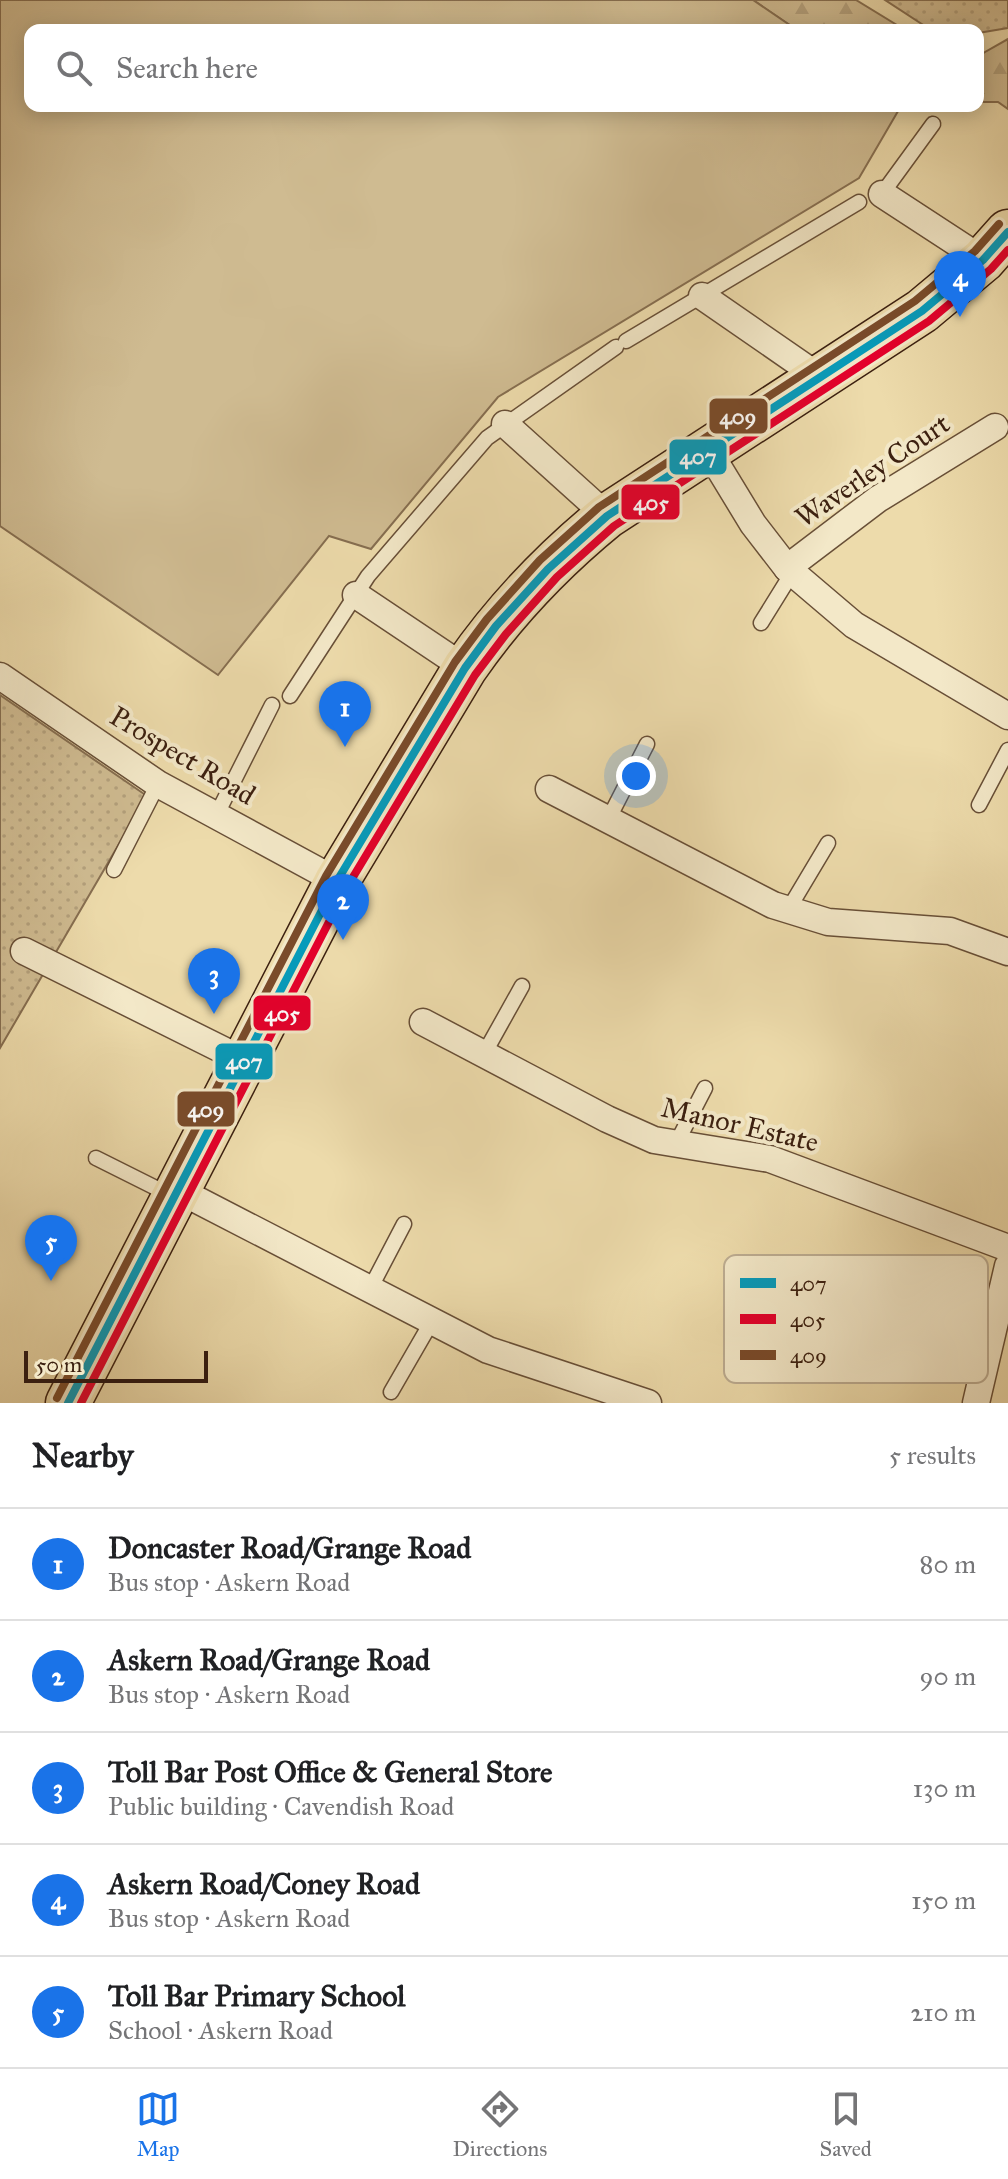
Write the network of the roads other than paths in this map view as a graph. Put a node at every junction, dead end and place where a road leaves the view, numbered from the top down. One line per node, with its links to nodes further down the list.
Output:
1 (933, 124): 2 (lane)
2 (871, 198): 3 (street); 4 (lane)
3 (996, 246): 5 (highway)
4 (702, 296): 5 (street); 6 (lane)
5 (819, 377): 8 (highway)
6 (505, 424): 9 (street); 11 (lane)
7 (995, 427): 10 (street, Waverley Court)
8 (708, 450): 9 (highway); 10 (street)
9 (607, 516): 13 (highway)
10 (789, 570): 12 (lane); 17 (street)
11 (356, 595): 13 (street); 15 (lane)
12 (761, 623)
13 (465, 668): 27 (highway)
14 (0, 676): 20 (street, Prospect Road)
15 (290, 696)
16 (272, 705): 23 (lane)
17 (1008, 716)
18 (647, 744): 24 (lane)
19 (1008, 750): 22 (lane)
20 (158, 784): 23 (street, Prospect Road); 26 (lane)
21 (549, 789): 24 (street)
22 (979, 805)
23 (217, 814): 27 (street, Prospect Road)
24 (608, 820): 28 (street)
25 (828, 843): 28 (lane)
26 (114, 870)
27 (337, 881): 34 (highway)
28 (788, 910): 30 (street)
29 (24, 951): 34 (street)
30 (1008, 952)
31 (522, 986): 33 (lane)
32 (423, 1022): 33 (street, Manor Estate)
33 (484, 1054): 36 (street, Manor Estate)
34 (245, 1061): 38 (highway)
35 (705, 1088): 36 (lane)
36 (676, 1144): 40 (street, Manor Estate)
37 (96, 1158): 38 (lane)
38 (176, 1194): 42 (street); 47 (highway)
39 (404, 1224): 42 (lane)
40 (1008, 1248)
41 (1008, 1266): 44 (street)
42 (370, 1289): 43 (street)
43 (432, 1321): 46 (lane); 48 (street)
44 (988, 1352)
45 (981, 1383): 49 (street)
46 (391, 1392)
47 (68, 1403)
48 (648, 1403)
49 (976, 1403)

